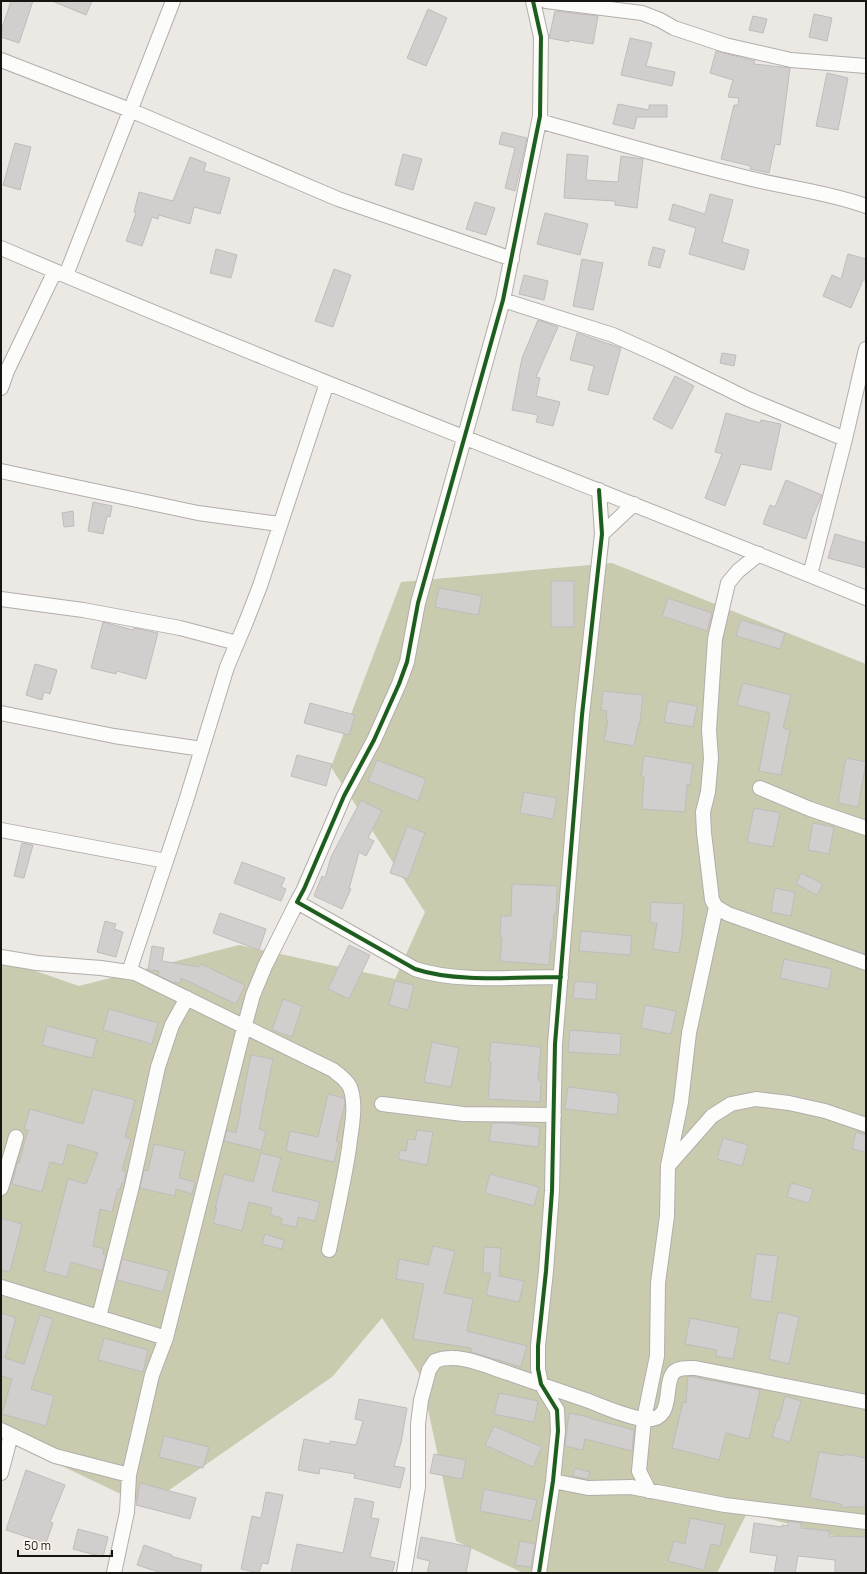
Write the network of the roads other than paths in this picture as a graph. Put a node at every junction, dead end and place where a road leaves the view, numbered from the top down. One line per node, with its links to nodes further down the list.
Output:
1 (173, 1): 6 (street)
2 (533, 1): 7 (street)
3 (546, 1): 5 (street)
4 (1, 60): 6 (street)
5 (866, 66)
6 (130, 110): 10 (street); 11 (street)
7 (539, 121): 8 (street); 10 (street)
8 (866, 206)
9 (1, 248): 11 (street)
10 (512, 259): 12 (street)
11 (60, 273): 14 (street); 15 (street)
12 (503, 300): 16 (street); 17 (street)
13 (866, 349): 17 (street)
14 (327, 383): 16 (street); 21 (street)
15 (1, 388)
16 (466, 438): 19 (street); 34 (street)
17 (845, 439): 24 (street)
18 (1, 471): 21 (street)
19 (599, 490): 20 (street); 22 (street)
20 (634, 504): 22 (street); 23 (street)
21 (279, 524): 27 (street)
22 (602, 534): 39 (street)
23 (759, 554): 24 (street); 35 (street)
24 (810, 575): 25 (street)
25 (866, 598)
26 (1, 599): 27 (street)
27 (237, 643): 29 (street)
28 (1, 713): 29 (street)
29 (202, 749): 33 (street)
30 (760, 788): 31 (street)
31 (866, 828)
32 (1, 830): 33 (street)
33 (166, 861): 38 (street)
34 (298, 902): 39 (street); 41 (street)
35 (716, 906): 37 (street); 46 (street)
36 (1, 957): 38 (street)
37 (866, 963)
38 (129, 972): 40 (street)
39 (561, 977): 43 (street)
40 (187, 998): 41 (street); 50 (street)
41 (244, 1028): 48 (street); 51 (street)
42 (382, 1104): 43 (street)
43 (554, 1115): 52 (street)
44 (866, 1125): 46 (street)
45 (16, 1137): 47 (street)
46 (668, 1166): 54 (street)
47 (1, 1188)
48 (329, 1250)
49 (1, 1287): 50 (street)
50 (99, 1316): 51 (street)
51 (166, 1338): 57 (street)
52 (540, 1384): 54 (street); 58 (street); 62 (street)
53 (866, 1402): 54 (street)
54 (644, 1419): 59 (street)
55 (6, 1433): 56 (street); 57 (street)
56 (1, 1473)
57 (129, 1475): 61 (street)
58 (553, 1481): 59 (street); 63 (street)
59 (649, 1491): 60 (street)
60 (866, 1522)
61 (114, 1573)
62 (404, 1573)
63 (539, 1573)

